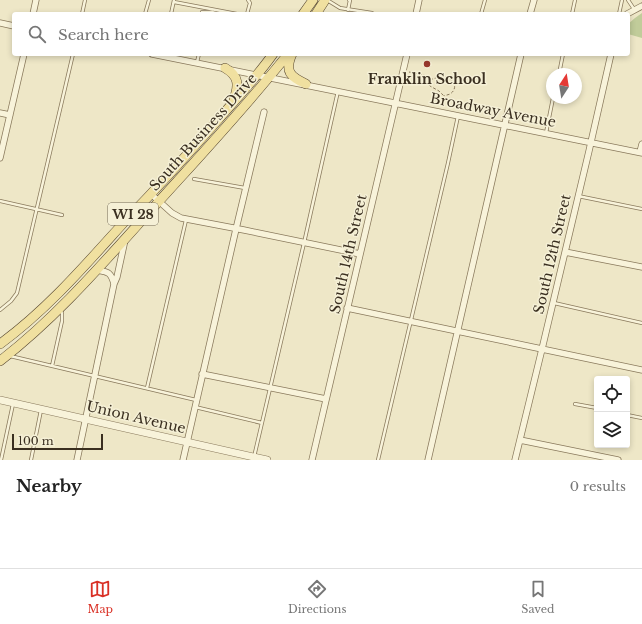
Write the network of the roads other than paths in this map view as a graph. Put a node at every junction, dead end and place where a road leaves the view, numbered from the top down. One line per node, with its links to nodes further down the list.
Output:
1 (36, 0): 21 (street)
2 (85, 0): 22 (lane)
3 (149, 0): 23 (lane)
4 (191, 0): 17 (lane)
5 (252, 0): 16 (lane)
6 (313, 0): 27 (main road)
7 (326, 0): 19 (lane); 28 (main road)
8 (349, 0): 19 (lane)
9 (419, 0): 30 (street)
10 (484, 0): 31 (lane)
11 (534, 0): 32 (street)
12 (575, 0): 33 (lane)
13 (622, 0): 34 (lane)
14 (628, 0): 20 (lane)
15 (174, 1): 17 (lane); 24 (lane)
16 (249, 2): 26 (lane)
17 (190, 5): 25 (lane)
18 (642, 6): 20 (street)
19 (348, 10): 29 (lane)
20 (635, 10): 35 (street)
21 (33, 12)
22 (82, 12)
23 (146, 12)
24 (172, 12)
25 (212, 12)
26 (247, 12)
27 (304, 12)
28 (317, 12)
29 (364, 12)
30 (416, 12)
31 (481, 12)
32 (531, 12)
33 (572, 12)
34 (619, 12)
35 (630, 12)
36 (0, 23): 37 (street)
37 (12, 26)
38 (24, 56): 61 (street)
39 (73, 56): 76 (lane)
40 (167, 56): 49 (street, Broadway Avenue)
41 (199, 56): 49 (lane)
42 (272, 56): 52 (main road, South Business Drive / WI 28)
43 (286, 56): 53 (main road, South Business Drive / WI 28)
44 (291, 56): 54 (main road)
45 (407, 56): 56 (street, South 14th Street)
46 (521, 56): 63 (street)
47 (563, 56): 51 (lane)
48 (611, 56): 65 (street, South 12th Street)
49 (197, 63): 50 (street, Broadway Avenue)
50 (225, 68): 52 (street, Broadway Avenue); 58 (main road)
51 (560, 68)
52 (258, 75): 53 (street, Broadway Avenue); 58 (main road, South Business Drive / WI 28)
53 (270, 77): 54 (street, Broadway Avenue); 74 (main road, South Business Drive / WI 28)
54 (306, 84): 55 (street, Broadway Avenue)
55 (338, 91): 56 (street, Broadway Avenue); 81 (lane)
56 (396, 103): 62 (street, Broadway Avenue); 83 (street, South 14th Street)
57 (552, 104): 64 (lane)
58 (231, 105): 71 (main road, South Business Drive / WI 28)
59 (264, 112): 70 (street)
60 (0, 113): 61 (street)
61 (10, 115): 68 (street)
62 (458, 115): 63 (street, Broadway Avenue); 91 (lane)
63 (505, 125): 64 (street, Broadway Avenue); 93 (street)
64 (546, 133): 65 (street, Broadway Avenue)
65 (591, 142): 67 (street, Broadway Avenue); 72 (street, South 12th Street)
66 (642, 144): 67 (street)
67 (641, 152)
68 (0, 158)
69 (194, 179): 70 (lane)
70 (246, 188): 79 (street)
71 (151, 194): 74 (street); 94 (main road, South Business Drive / WI 28)
72 (578, 196): 75 (lane); 82 (street, South 12th Street)
73 (0, 202): 76 (lane)
74 (159, 202): 78 (street); 80 (main road, South Business Drive / WI 28)
75 (642, 209)
76 (37, 210): 77 (lane); 90 (lane)
77 (62, 215)
78 (186, 219): 79 (street); 101 (lane)
79 (236, 229): 81 (street); 99 (street)
80 (125, 240): 85 (main road, South Business Drive / WI 28); 86 (street)
81 (304, 243): 83 (street); 102 (lane)
82 (565, 252): 84 (street); 87 (street, South 12th Street)
83 (360, 254): 89 (street, South 14th Street)
84 (642, 267)
85 (97, 270): 86 (street); 88 (main road, South Business Drive / WI 28)
86 (114, 284): 100 (street)
87 (553, 303): 92 (lane); 95 (street, South 12th Street)
88 (60, 308): 96 (main road, South Business Drive / WI 28); 97 (lane)
89 (348, 308): 91 (street); 103 (street, South 14th Street)
90 (0, 310)
91 (410, 321): 93 (street); 125 (lane)
92 (642, 323)
93 (457, 331): 95 (street); 126 (street)
94 (0, 344)
95 (542, 349): 98 (street); 115 (street, South 12th Street)
96 (4, 358): 97 (lane)
97 (52, 366): 100 (lane)
98 (642, 370)
99 (202, 374): 102 (street); 105 (street)
100 (95, 376): 101 (lane); 113 (street)
101 (147, 388): 105 (lane)
102 (271, 388): 103 (street); 114 (lane)
103 (326, 399): 124 (street, South 14th Street)
104 (0, 400): 106 (street, Union Avenue)
105 (196, 400): 108 (street)
106 (13, 403): 110 (street, Union Avenue); 119 (lane)
107 (575, 404): 109 (lane)
108 (195, 407): 114 (lane); 116 (street)
109 (594, 407)
110 (41, 409): 113 (street, Union Avenue); 120 (lane)
111 (630, 416): 112 (lane)
112 (642, 418)
113 (86, 419): 116 (street, Union Avenue); 121 (street)
114 (262, 423): 118 (lane)
115 (520, 440): 127 (street, South 12th Street); 128 (street)
116 (187, 442): 117 (street, Union Avenue); 122 (street)
117 (234, 456): 118 (street, Union Avenue)
118 (254, 457): 123 (street, Union Avenue)
119 (1, 460)
120 (31, 460)
121 (77, 460)
122 (183, 460)
123 (267, 460)
124 (312, 460)
125 (378, 460)
126 (428, 460)
127 (515, 460)
128 (618, 460)

